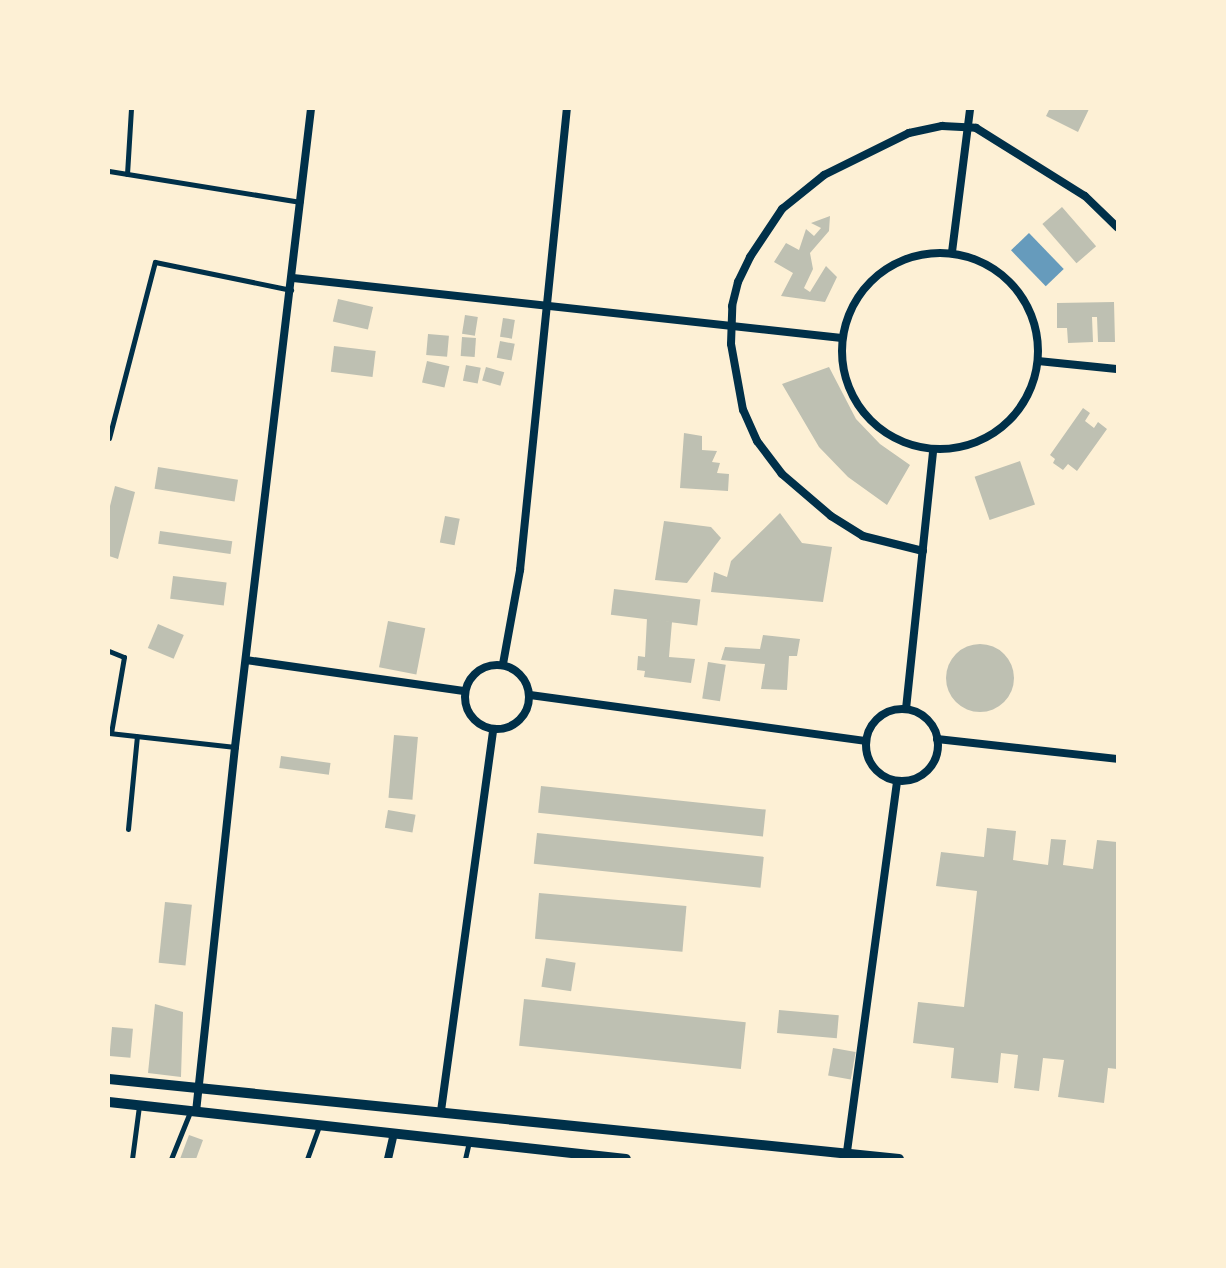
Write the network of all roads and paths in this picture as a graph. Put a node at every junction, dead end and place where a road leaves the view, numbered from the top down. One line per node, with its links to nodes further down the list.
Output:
1 (131, 109): 7 (street)
2 (311, 109): 8 (street)
3 (567, 109): 13 (street)
4 (970, 109): 5 (street)
5 (968, 126): 9 (street); 10 (street); 14 (street)
6 (109, 171): 7 (street)
7 (127, 174): 8 (street)
8 (301, 202): 11 (street)
9 (1117, 227)
10 (952, 252): 15 (street); 16 (street)
11 (292, 278): 12 (street); 13 (street)
12 (291, 290): 18 (street); 22 (street)
13 (546, 304): 14 (street); 23 (street)
14 (733, 325): 15 (street); 20 (street)
15 (842, 338): 19 (street)
16 (1038, 361): 17 (street); 19 (street)
17 (1117, 369)
18 (109, 438)
19 (933, 450): 20 (street)
20 (922, 551): 26 (street)
21 (109, 651): 28 (street)
22 (246, 660): 24 (street); 32 (street)
23 (503, 664): 24 (street); 25 (street)
24 (464, 691): 27 (street)
25 (530, 695): 27 (street); 31 (street)
26 (906, 709): 30 (street); 31 (street)
27 (493, 730): 40 (street)
28 (110, 733): 29 (street)
29 (137, 736): 32 (street); 35 (street)
30 (938, 739): 33 (street); 34 (street)
31 (865, 741): 34 (street)
32 (235, 747): 37 (street)
33 (1117, 758)
34 (897, 782): 45 (street)
35 (128, 829)
36 (109, 1079): 37 (highway)
37 (201, 1086): 40 (highway); 41 (street)
38 (109, 1102): 39 (highway)
39 (139, 1106): 41 (highway); 46 (street)
40 (441, 1111): 45 (highway)
41 (193, 1112): 42 (highway); 47 (street)
42 (319, 1126): 43 (highway); 48 (street)
43 (394, 1134): 44 (highway); 49 (street)
44 (469, 1142): 50 (street); 51 (highway)
45 (847, 1156): 52 (highway)
46 (132, 1159)
47 (171, 1159)
48 (307, 1159)
49 (388, 1159)
50 (465, 1159)
51 (626, 1159)
52 (899, 1159)

